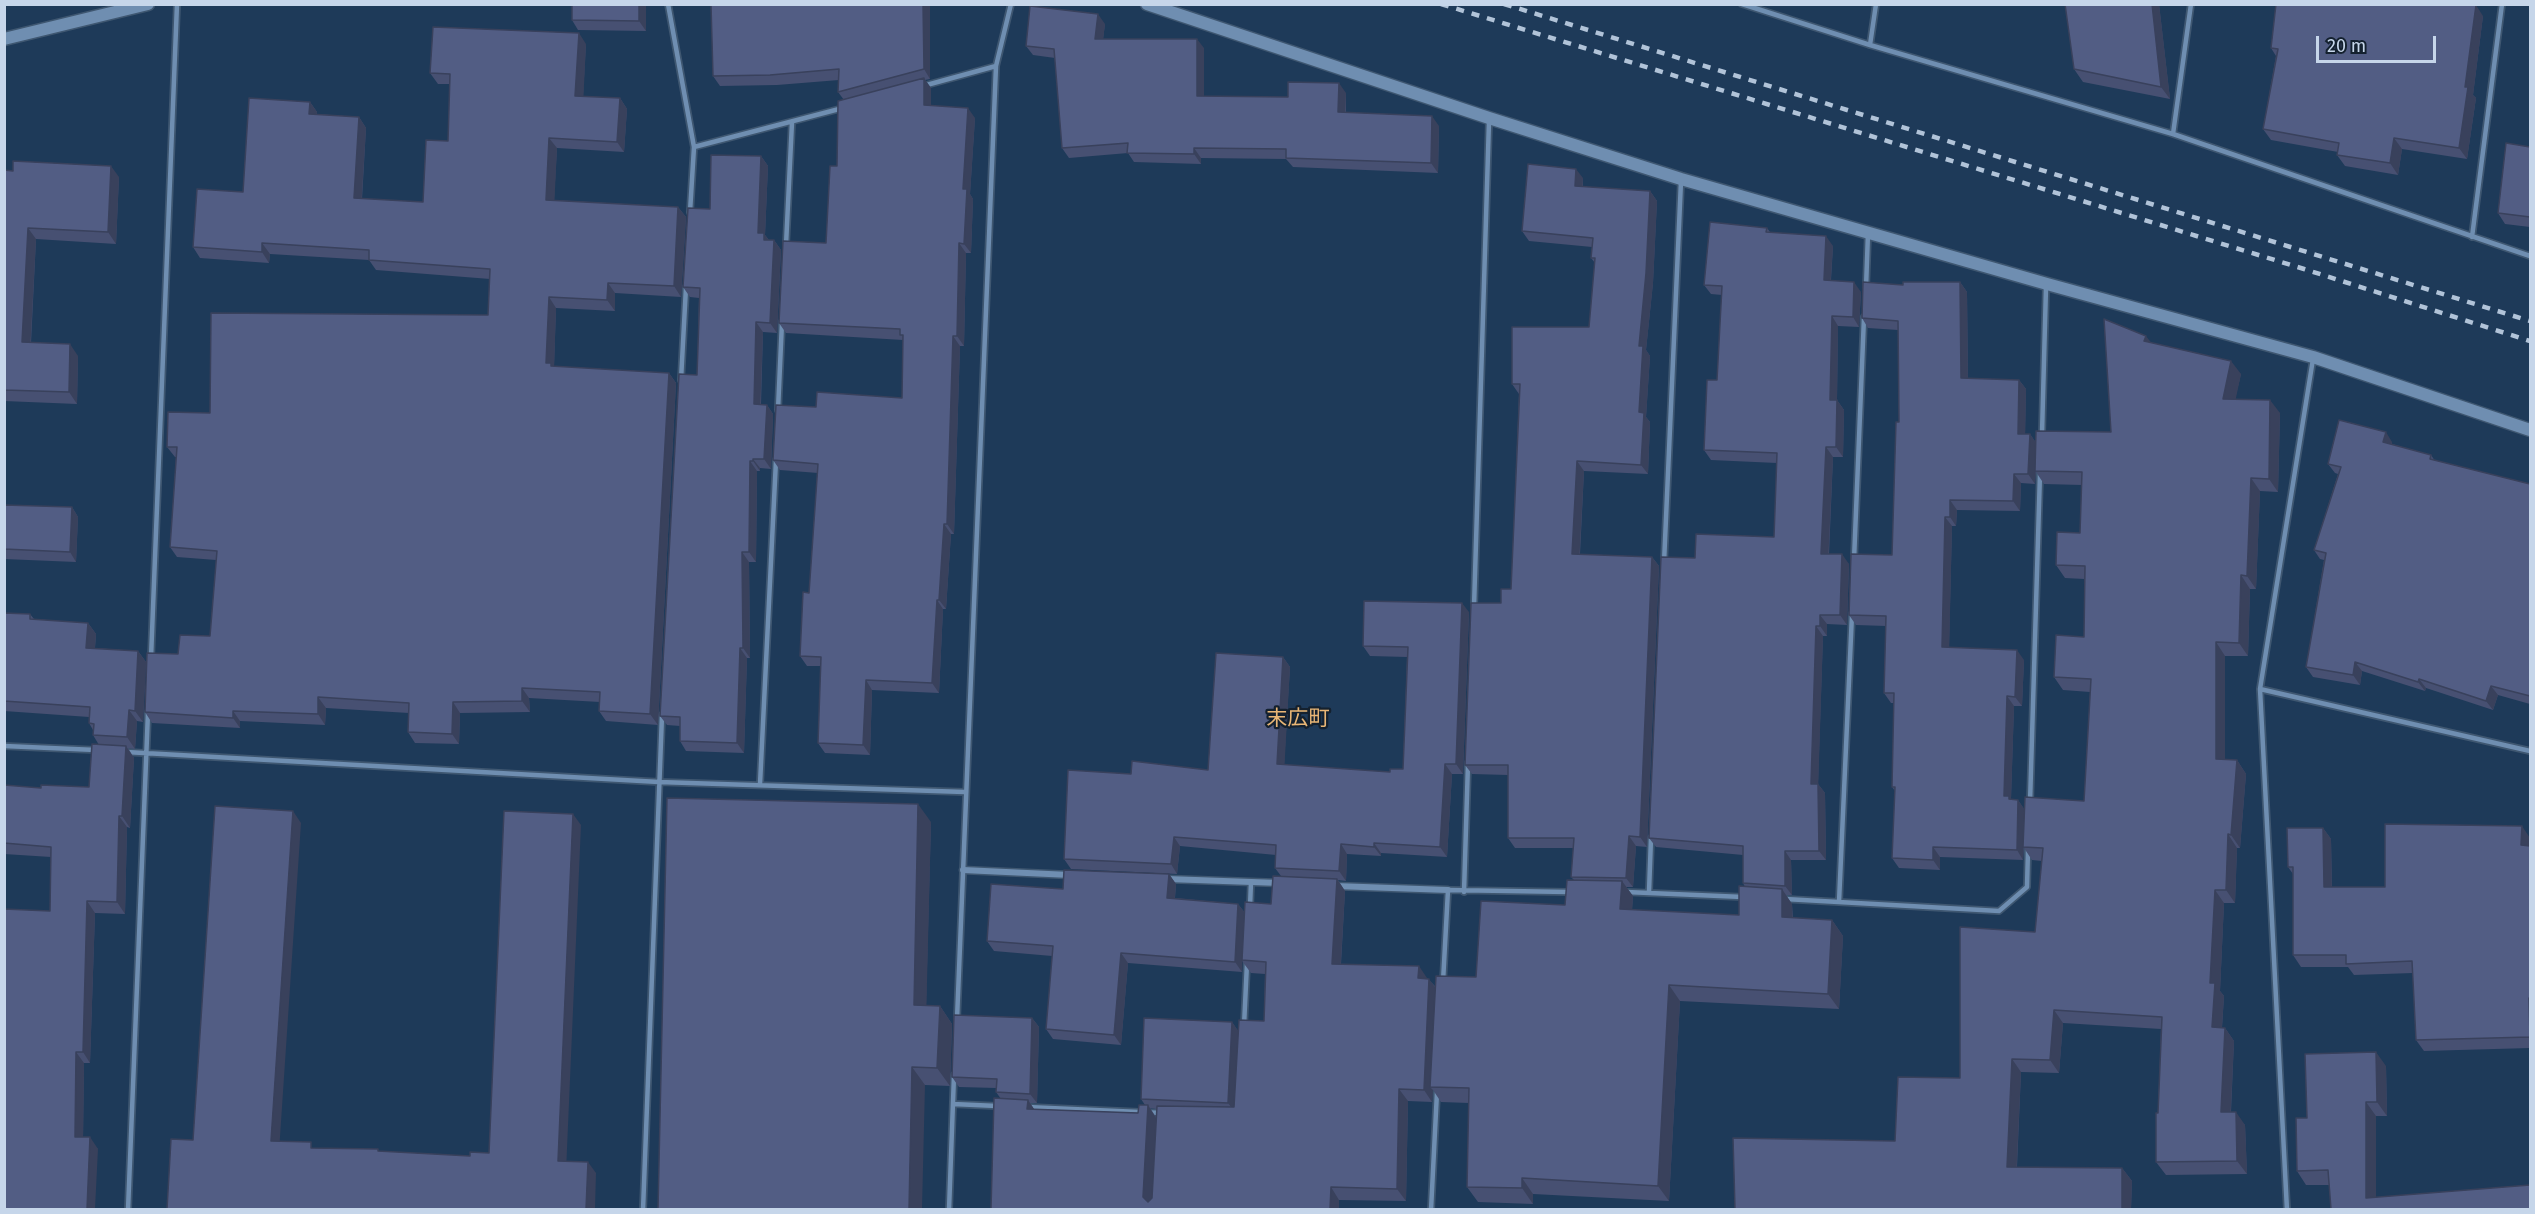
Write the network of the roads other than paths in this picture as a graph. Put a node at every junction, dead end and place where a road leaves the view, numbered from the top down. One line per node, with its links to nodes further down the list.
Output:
1 (148, 4): 10 (street)
2 (177, 4): 41 (lane)
3 (668, 4): 18 (lane)
4 (1011, 4): 12 (lane)
5 (1147, 4): 15 (street)
6 (1742, 4): 11 (lane)
7 (1876, 4): 11 (lane)
8 (2191, 4): 17 (lane)
9 (2502, 4): 22 (lane)
10 (4, 39)
11 (1870, 45): 17 (lane)
12 (996, 66): 13 (lane); 53 (lane)
13 (916, 87)
14 (849, 106): 16 (lane)
15 (1489, 118): 19 (street); 40 (lane)
16 (792, 122): 18 (lane); 23 (lane)
17 (2173, 134): 22 (lane)
18 (694, 147): 20 (lane)
19 (1681, 179): 21 (street); 38 (lane)
20 (690, 219)
21 (1868, 233): 26 (street); 27 (lane)
22 (2472, 237): 24 (lane)
23 (786, 252)
24 (2530, 256)
25 (687, 279): 31 (lane)
26 (2047, 284): 30 (street); 34 (lane)
27 (1865, 293)
28 (1865, 305): 37 (lane)
29 (783, 311): 32 (lane)
30 (2313, 357): 33 (street); 42 (lane)
31 (681, 387)
32 (778, 417)
33 (2530, 430)
34 (2042, 438)
35 (776, 453): 52 (lane)
36 (2041, 461): 54 (lane)
37 (1854, 568)
38 (1663, 571)
39 (1852, 603): 70 (lane)
40 (1473, 618)
41 (150, 670)
42 (2260, 689): 47 (lane); 88 (lane)
43 (149, 705): 49 (lane)
44 (663, 710): 51 (lane)
45 (4, 746): 46 (lane)
46 (99, 751)
47 (2530, 751)
48 (123, 752): 49 (lane)
49 (147, 753): 51 (lane); 84 (lane)
50 (1468, 761): 64 (lane)
51 (659, 782): 52 (lane); 85 (lane)
52 (760, 784): 53 (lane)
53 (965, 792): 57 (lane)
54 (2030, 804)
55 (1652, 833): 67 (lane)
56 (2029, 840): 70 (lane)
57 (963, 870): 58 (street); 74 (lane)
58 (1078, 875)
59 (1159, 878): 60 (street)
60 (1251, 882): 61 (street); 71 (lane)
61 (1286, 884)
62 (1332, 885): 63 (street)
63 (1448, 890): 64 (lane); 73 (lane)
64 (1464, 891): 65 (lane)
65 (1580, 892)
66 (1614, 892): 67 (lane)
67 (1649, 892): 68 (lane)
68 (1744, 897)
69 (1780, 899): 70 (lane)
70 (1839, 902)
71 (1250, 917)
72 (1248, 953): 75 (lane)
73 (1443, 985)
74 (956, 1022)
75 (1243, 1035)
76 (954, 1069): 78 (lane)
77 (1438, 1079): 87 (lane)
78 (953, 1104): 79 (lane); 86 (lane)
79 (999, 1106)
80 (1022, 1107): 81 (lane)
81 (1161, 1113): 82 (lane); 83 (lane)
82 (1172, 1114)
83 (1161, 1124)
84 (128, 1209)
85 (643, 1209)
86 (949, 1209)
87 (1431, 1209)
88 (2287, 1209)

